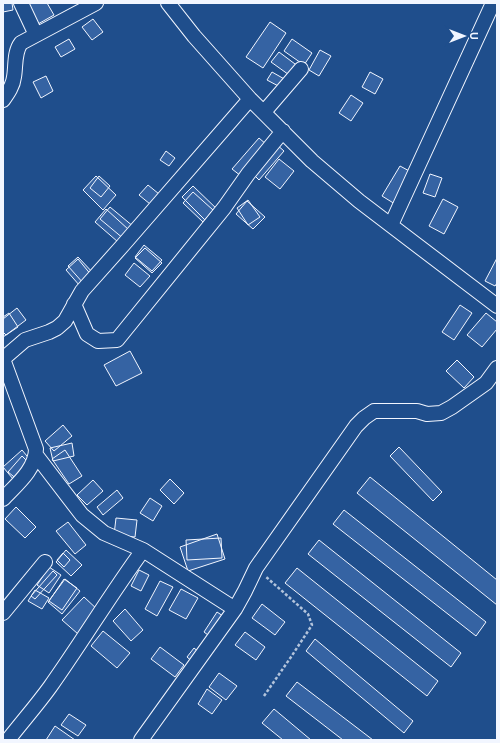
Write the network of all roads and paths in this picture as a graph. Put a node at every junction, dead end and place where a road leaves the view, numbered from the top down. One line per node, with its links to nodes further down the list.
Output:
1 (21, 3): 5 (street)
2 (96, 3): 5 (street)
3 (168, 3): 7 (street)
4 (493, 3): 11 (street)
5 (36, 35): 8 (street)
6 (301, 69): 9 (street)
7 (250, 99): 9 (street); 12 (street)
8 (3, 100)
9 (264, 112): 10 (street)
10 (283, 131): 11 (street); 12 (street)
11 (391, 225): 13 (street)
12 (74, 304): 14 (street)
13 (497, 306)
14 (3, 359): 16 (street)
15 (497, 368): 20 (street)
16 (36, 455): 17 (street); 18 (street)
17 (3, 499)
18 (143, 550): 21 (street); 24 (street)
19 (45, 562): 22 (street)
20 (256, 568): 21 (street); 23 (path)
21 (235, 609): 25 (street)
22 (3, 613)
23 (264, 696)
24 (8, 740)
25 (141, 740)

